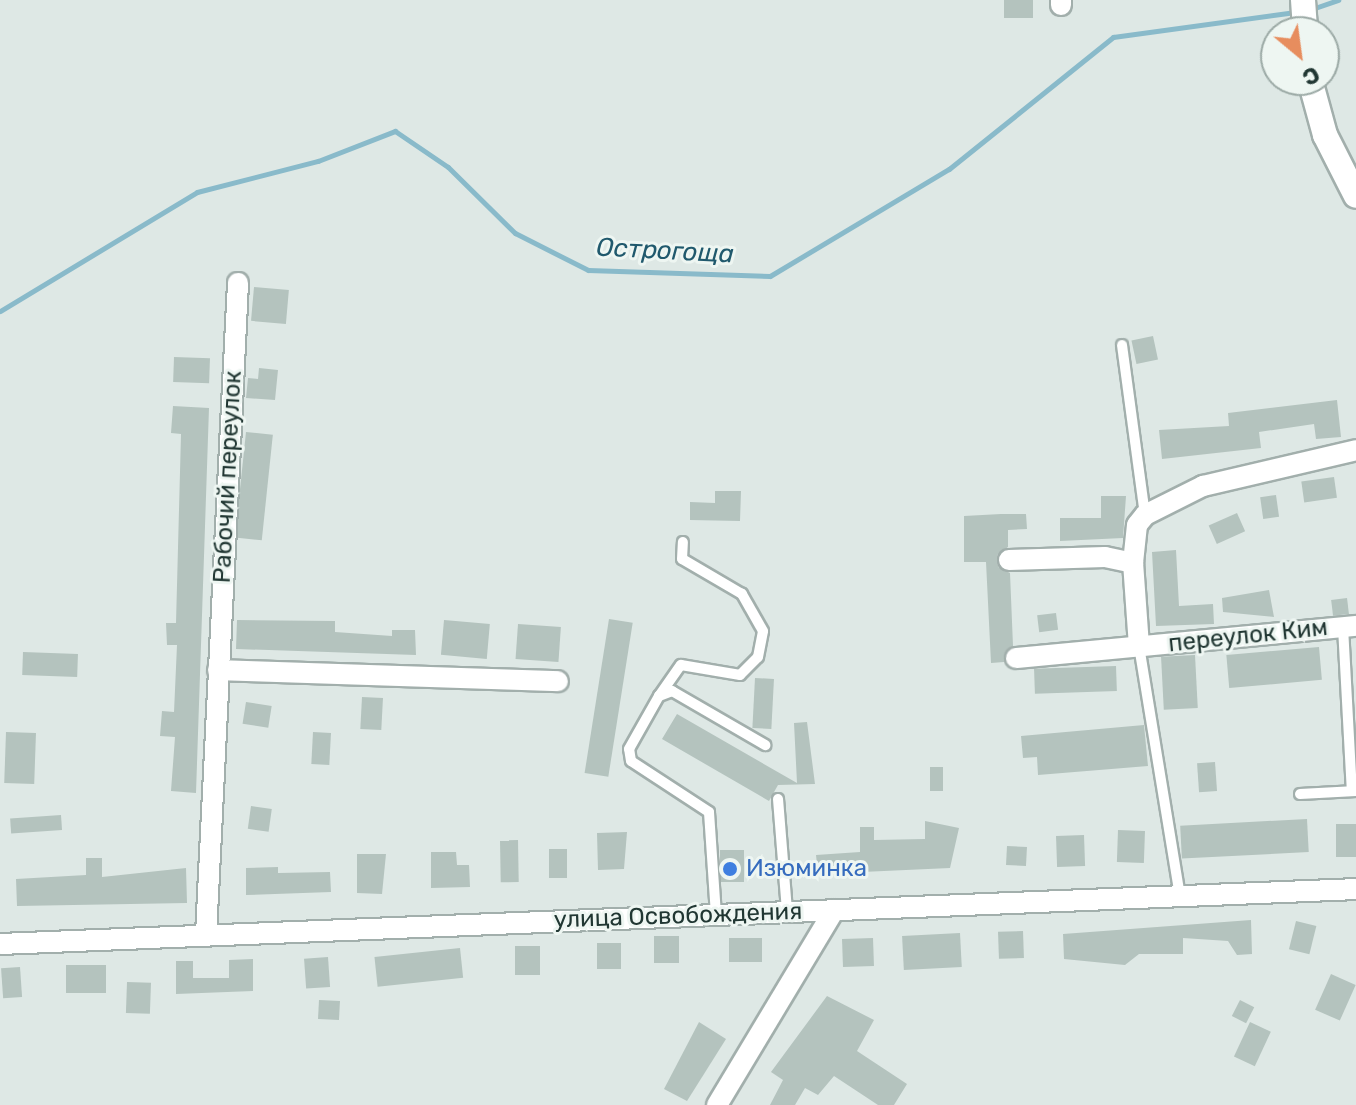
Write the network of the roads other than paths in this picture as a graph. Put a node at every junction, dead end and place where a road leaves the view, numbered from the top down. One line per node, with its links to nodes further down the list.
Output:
1 (1314, 96): 2 (main road)
2 (1356, 196)
3 (238, 283): 13 (street, Рабочий переулок)
4 (1122, 345): 6 (lane)
5 (1356, 450): 6 (street)
6 (1145, 515): 9 (street, переулок Ким)
7 (683, 542): 15 (lane)
8 (1009, 560): 9 (street)
9 (1133, 563): 11 (street, переулок Ким)
10 (1350, 626): 11 (street, переулок Ким); 17 (lane)
11 (1139, 646): 12 (street, переулок Ким); 21 (lane)
12 (1016, 658)
13 (218, 670): 14 (street); 25 (street, Рабочий переулок)
14 (558, 681)
15 (659, 696): 16 (lane); 24 (lane)
16 (765, 745)
17 (1354, 791): 18 (lane)
18 (1300, 794)
19 (778, 799): 23 (lane)
20 (1356, 889): 21 (street, улица Освобождения)
21 (1180, 896): 22 (street, улица Освобождения)
22 (834, 910): 23 (street, улица Освобождения); 27 (street)
23 (787, 912): 24 (street, улица Освобождения)
24 (716, 915): 25 (street, улица Освобождения)
25 (206, 935): 26 (street, улица Освобождения)
26 (0, 944)
27 (717, 1105)

